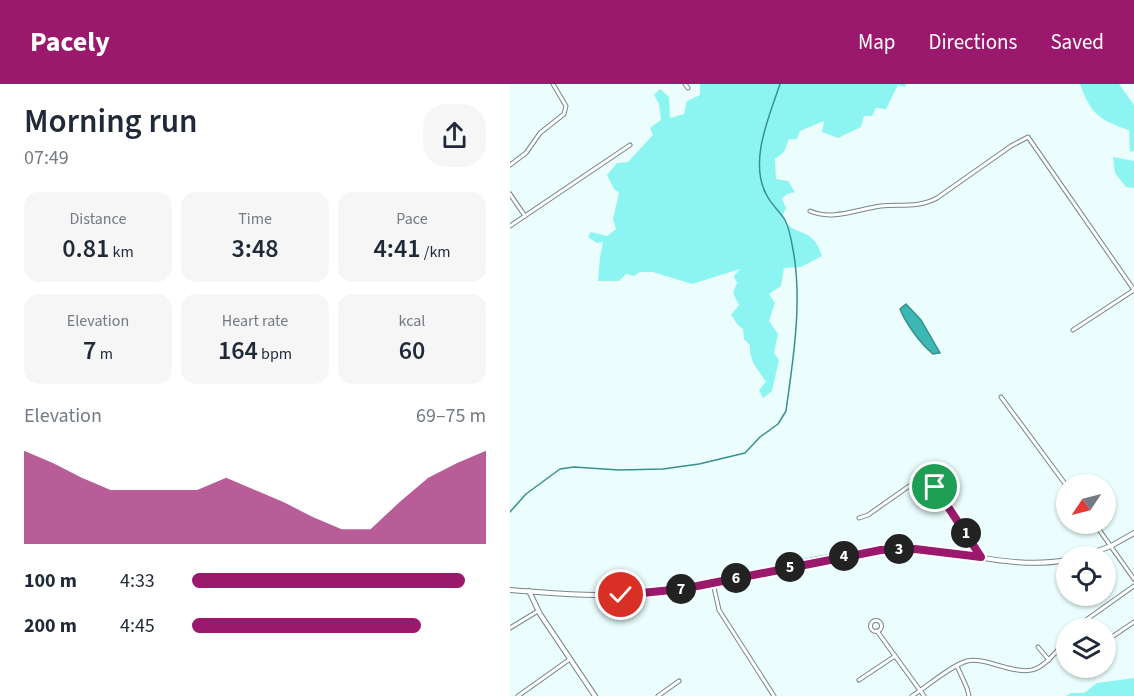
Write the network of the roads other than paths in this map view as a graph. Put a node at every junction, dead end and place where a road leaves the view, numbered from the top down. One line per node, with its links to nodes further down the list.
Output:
1 (685, 84): 3 (street)
2 (554, 85): 5 (street)
3 (688, 88)
4 (630, 145): 8 (street)
5 (510, 165)
6 (510, 194): 8 (street)
7 (810, 211): 10 (street)
8 (525, 216): 9 (street)
9 (510, 226)
10 (1134, 290): 11 (street)
11 (1073, 330)
12 (1001, 397): 13 (street)
13 (1058, 474)
14 (859, 518): 19 (street)
15 (1134, 533): 17 (street)
16 (1102, 534): 17 (street)
17 (1111, 546)
18 (1116, 553): 21 (street)
19 (981, 557): 20 (street); 22 (street)
20 (1056, 561)
21 (1134, 579)
22 (712, 583): 25 (street); 44 (street)
23 (1134, 586): 27 (street)
24 (510, 590): 25 (street)
25 (530, 591): 26 (street)
26 (538, 611): 29 (street); 35 (street)
27 (1089, 618)
28 (1134, 622): 31 (street)
29 (510, 628)
30 (877, 631): 34 (street)
31 (1116, 634)
32 (1038, 647): 36 (street)
33 (1056, 652): 36 (street)
34 (895, 656): 38 (street); 40 (street)
35 (570, 659): 41 (street); 42 (street)
36 (1049, 660): 37 (street)
37 (957, 666): 40 (street); 47 (street)
38 (859, 680)
39 (679, 681): 43 (street)
40 (920, 691): 45 (street); 46 (street)
41 (518, 696)
42 (595, 696)
43 (658, 696)
44 (774, 696)
45 (912, 696)
46 (924, 696)
47 (969, 696)

